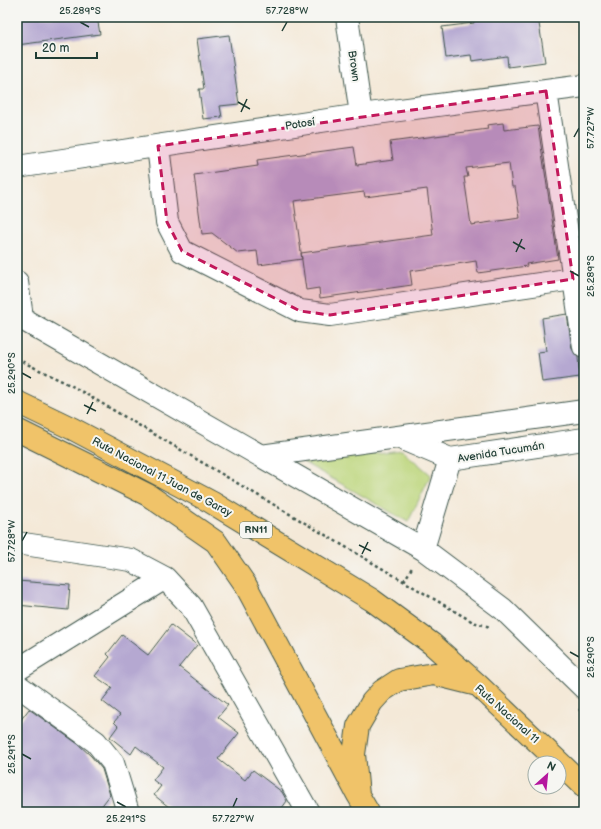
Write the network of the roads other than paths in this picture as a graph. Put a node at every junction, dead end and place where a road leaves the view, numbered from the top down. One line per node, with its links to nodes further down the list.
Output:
1 (347, 17): 4 (street, Brown)
2 (584, 86): 3 (street, Potosí)
3 (546, 91): 4 (street, Potosí); 7 (street)
4 (361, 115): 5 (street, Potosí)
5 (158, 146): 6 (street, Potosí); 7 (street)
6 (17, 167)
7 (573, 279): 10 (street)
8 (17, 282): 9 (street)
9 (19, 317): 16 (street)
10 (584, 347)
11 (17, 402): 22 (highway, Ruta Nacional 11 Juan de Garay / RN11)
12 (584, 411): 14 (street)
13 (17, 430): 26 (highway, Ruta Nacional 11 Juan de Garay)
14 (398, 437): 16 (street); 17 (street, Avenida Tucumán)
15 (584, 439): 17 (street, Avenida Tucumán)
16 (261, 456): 19 (street)
17 (450, 459): 19 (street)
18 (17, 543): 20 (street)
19 (423, 549): 24 (street)
20 (165, 578): 21 (street); 28 (street)
21 (17, 670)
22 (478, 684): 25 (highway, Ruta Nacional 11 / RN11); 26 (highway, Ruta Nacional 11)
23 (17, 685): 27 (street)
24 (581, 698)
25 (584, 786)
26 (363, 804)
27 (128, 812)
28 (308, 812)

